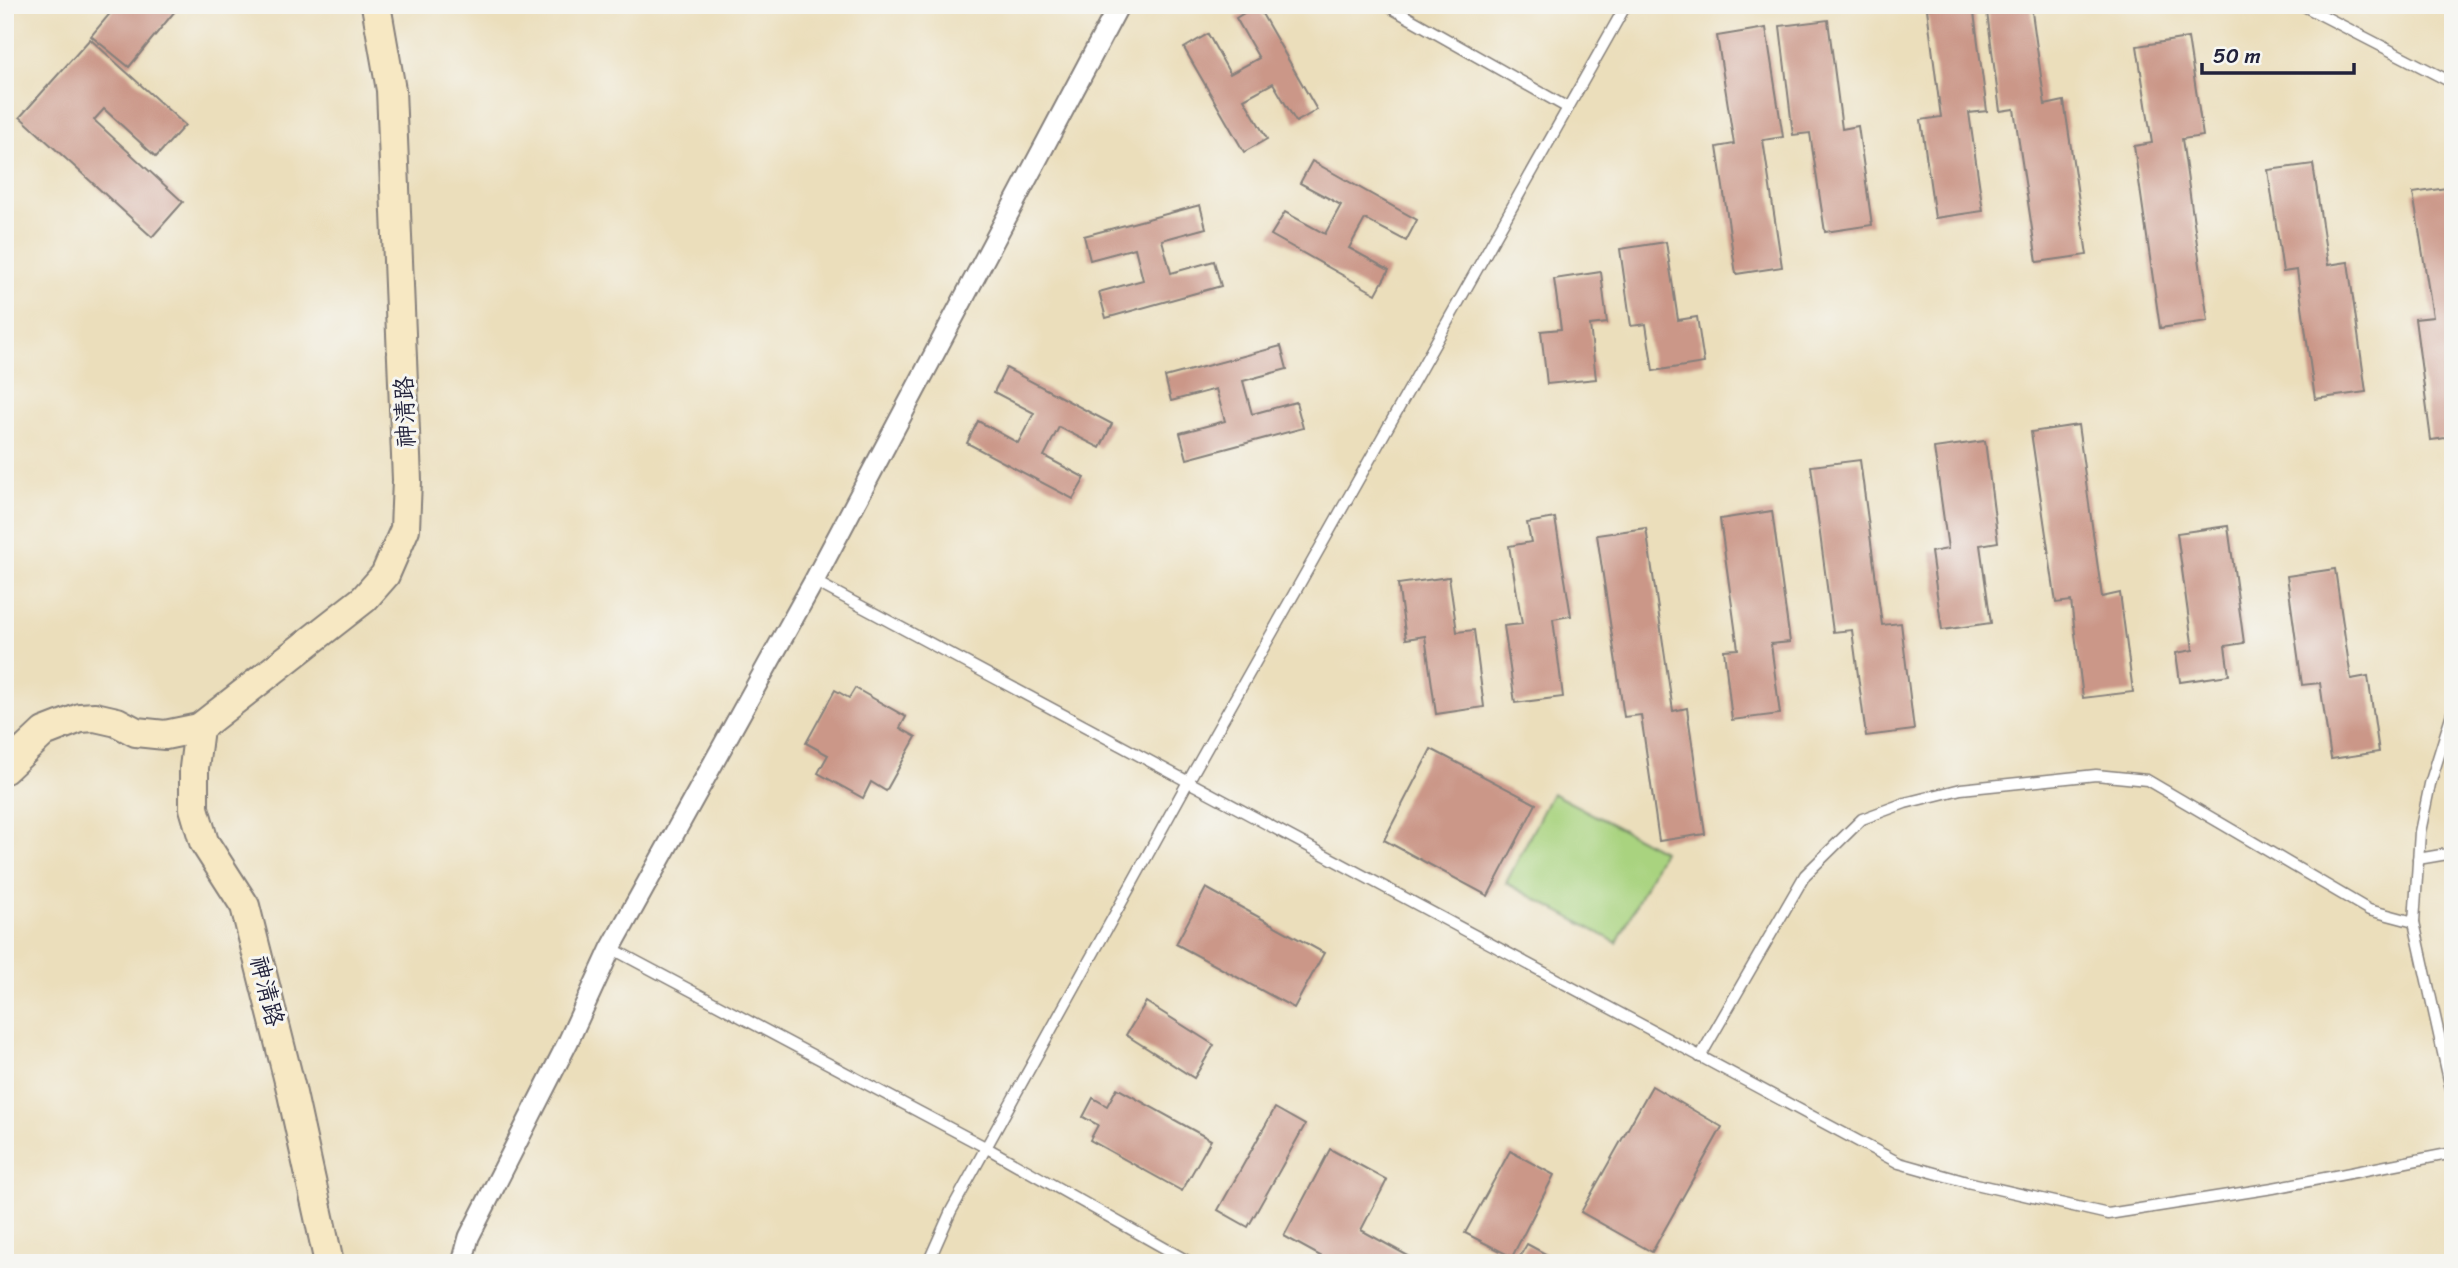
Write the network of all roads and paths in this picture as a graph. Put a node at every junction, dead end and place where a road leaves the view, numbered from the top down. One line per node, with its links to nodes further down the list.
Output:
1 (376, 5): 11 (street, 神清路)
2 (1119, 5): 8 (street)
3 (1386, 5): 7 (lane)
4 (1626, 5): 7 (lane)
5 (2302, 5): 6 (lane)
6 (2453, 83)
7 (1568, 108): 13 (lane)
8 (814, 581): 13 (lane); 17 (street)
9 (2453, 710): 10 (lane)
10 (2450, 725): 15 (lane)
11 (200, 728): 12 (street, 神清路); 23 (street, 神清路)
12 (5, 769)
13 (1189, 780): 18 (lane); 21 (lane)
14 (2453, 853): 15 (lane)
15 (2418, 859): 16 (lane)
16 (2414, 922): 18 (lane); 19 (lane)
17 (611, 948): 21 (lane); 24 (street)
18 (1700, 1057): 22 (lane)
19 (2450, 1072): 20 (lane)
20 (2453, 1098)
21 (987, 1148): 25 (lane); 26 (lane)
22 (2453, 1153)
23 (329, 1263)
24 (462, 1263)
25 (928, 1263)
26 (1191, 1263)

